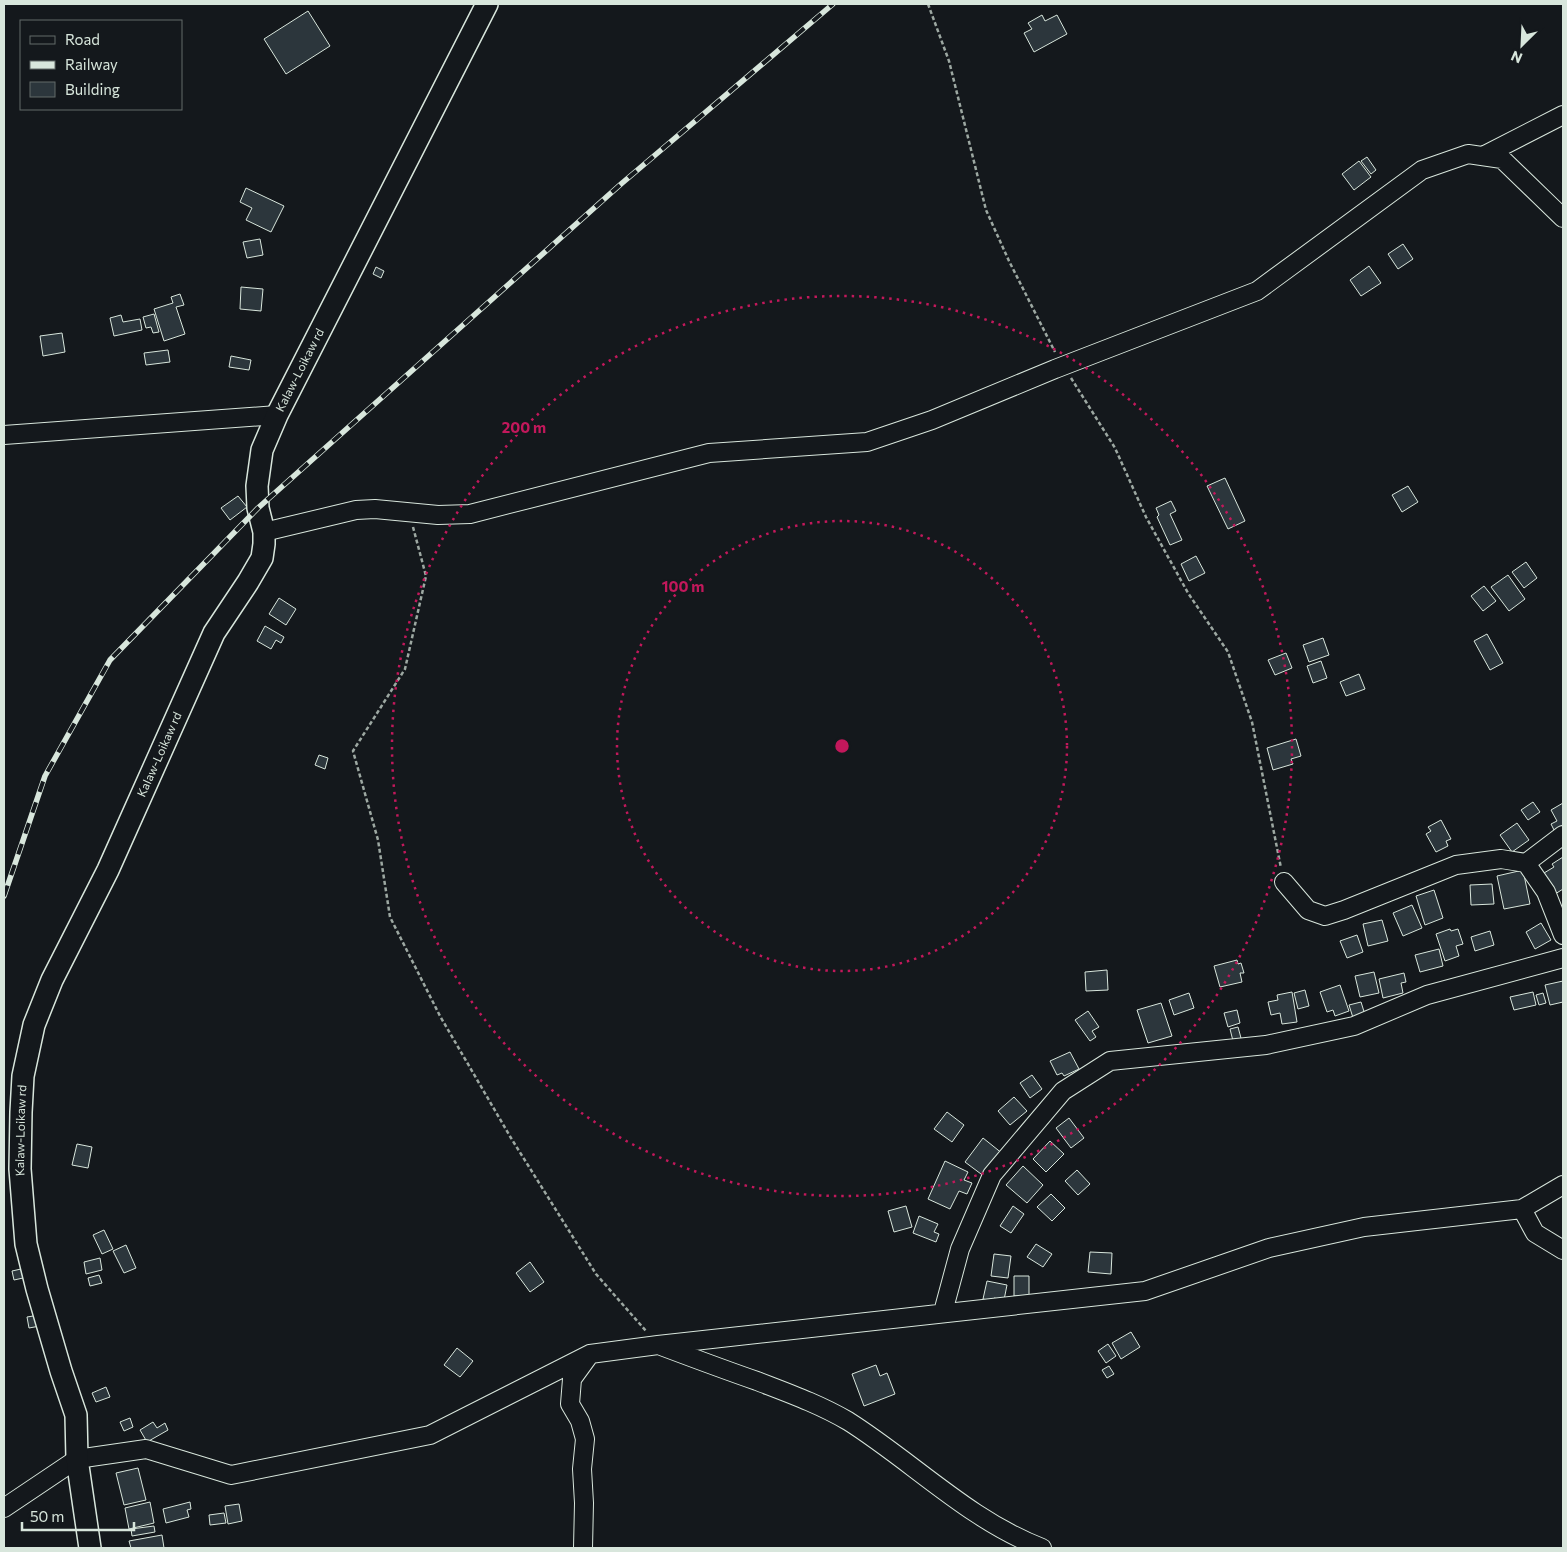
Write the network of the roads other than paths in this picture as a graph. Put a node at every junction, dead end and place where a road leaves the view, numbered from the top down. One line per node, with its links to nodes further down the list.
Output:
1 (487, 4): 5 (main road, Kalaw-Loikaw rd)
2 (1563, 115): 3 (street)
3 (1483, 156): 4 (street); 7 (street)
4 (1563, 218)
5 (277, 415): 6 (street); 7 (main road, Kalaw-Loikaw rd)
6 (4, 435)
7 (264, 532): 19 (main road, Kalaw-Loikaw rd)
8 (1563, 835): 9 (street)
9 (1526, 863): 10 (street); 11 (street)
10 (1284, 882)
11 (1563, 935)
12 (1563, 958): 16 (street)
13 (1563, 1185): 14 (street)
14 (1522, 1209): 15 (street); 16 (street)
15 (1563, 1250)
16 (942, 1312): 17 (street)
17 (658, 1345): 18 (street); 23 (street)
18 (590, 1354): 19 (street); 22 (street)
19 (77, 1459): 20 (street); 21 (main road, Kalaw-Loikaw rd)
20 (4, 1508)
21 (90, 1548)
22 (583, 1548)
23 (1042, 1548)

